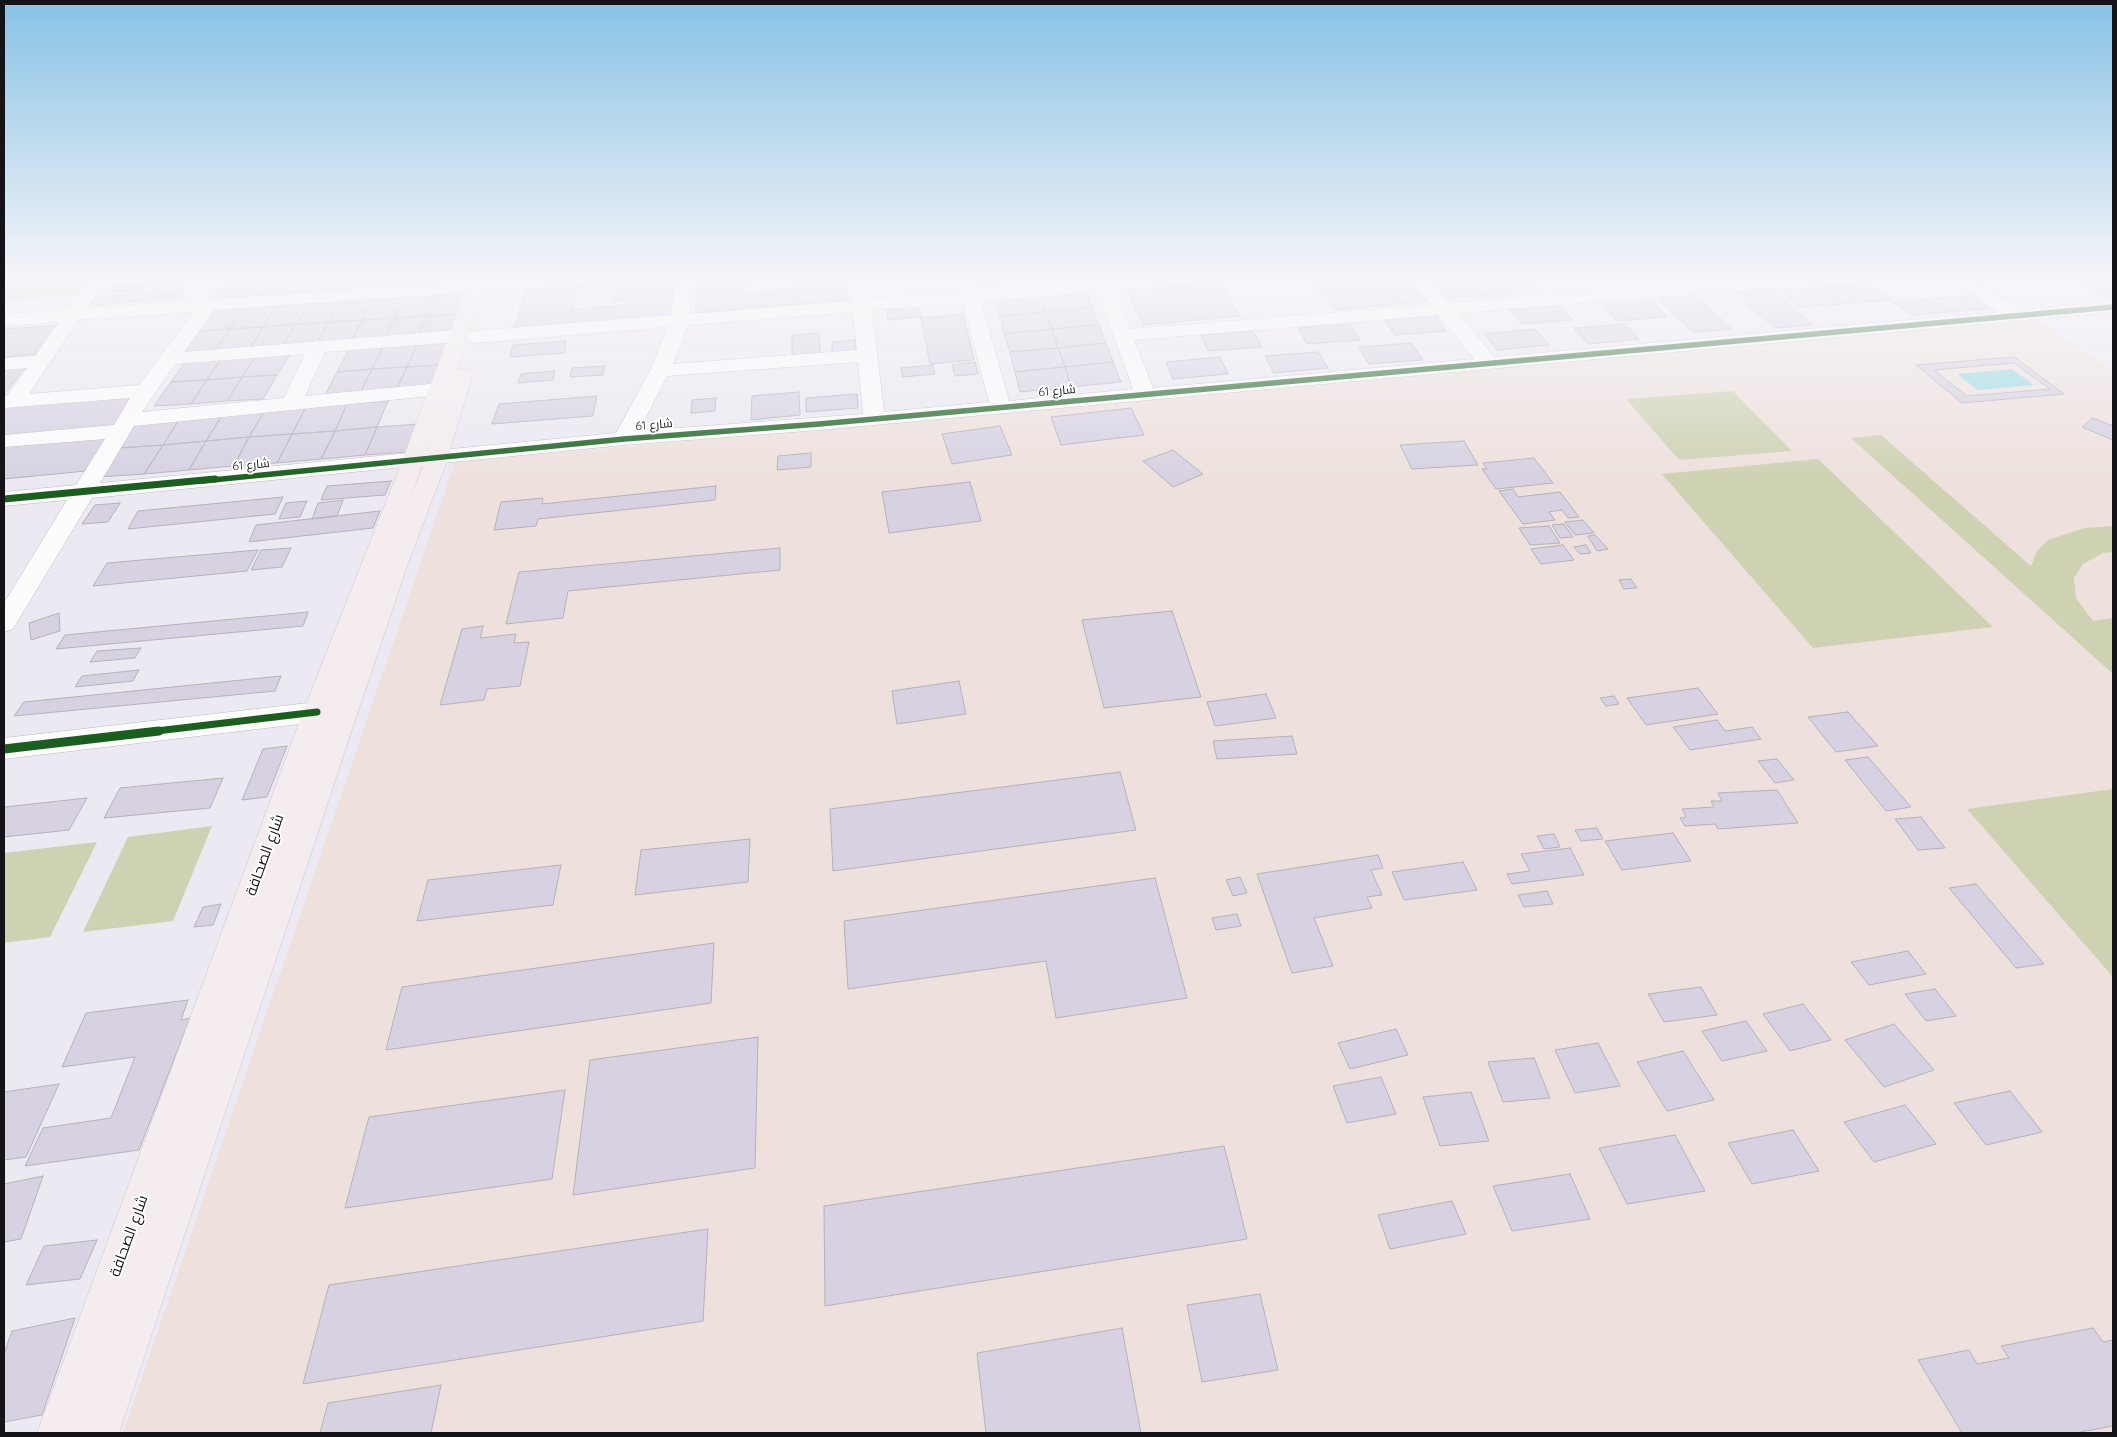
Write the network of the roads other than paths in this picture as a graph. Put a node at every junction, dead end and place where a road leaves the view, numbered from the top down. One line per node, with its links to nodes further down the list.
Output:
1 (52, 346): 15 (street)
2 (177, 346): 14 (street)
3 (331, 346): 12 (street)
4 (462, 346): 19 (main road, شارع الصحافة)
5 (464, 346): 29 (main road, شارع الصحافة)
6 (670, 346): 18 (street)
7 (866, 346): 13 (street)
8 (984, 346): 24 (street)
9 (1128, 346): 21 (street)
10 (1474, 346): 16 (street)
11 (1679, 346): 16 (street, شارع 61)
12 (318, 347): 14 (street); 23 (street)
13 (867, 356): 18 (street); 25 (street)
14 (169, 359): 20 (street)
15 (42, 361): 17 (street); 22 (street)
16 (1488, 363): 21 (street, شارع 61)
17 (4, 364)
18 (660, 371): 27 (street)
19 (440, 389): 23 (street); 29 (main road, شارع الصحافة)
20 (145, 391): 22 (street); 26 (street)
21 (1145, 394): 24 (street, شارع 61)
22 (9, 401)
23 (292, 403): 26 (street)
24 (1001, 407): 25 (street, شارع 61)
25 (874, 419): 27 (street, شارع 61)
26 (125, 425): 28 (street); 30 (street)
27 (624, 439): 29 (street, شارع 61)
28 (4, 441)
29 (425, 460): 30 (street, شارع 61); 33 (main road, شارع الصحافة); 36 (main road, شارع الصحافة)
30 (83, 492): 31 (street, شارع 61); 32 (street)
31 (4, 499)
32 (4, 623)
33 (317, 712): 34 (street); 35 (main road, شارع الصحافة)
34 (4, 749)
35 (59, 1433)
36 (97, 1433)

